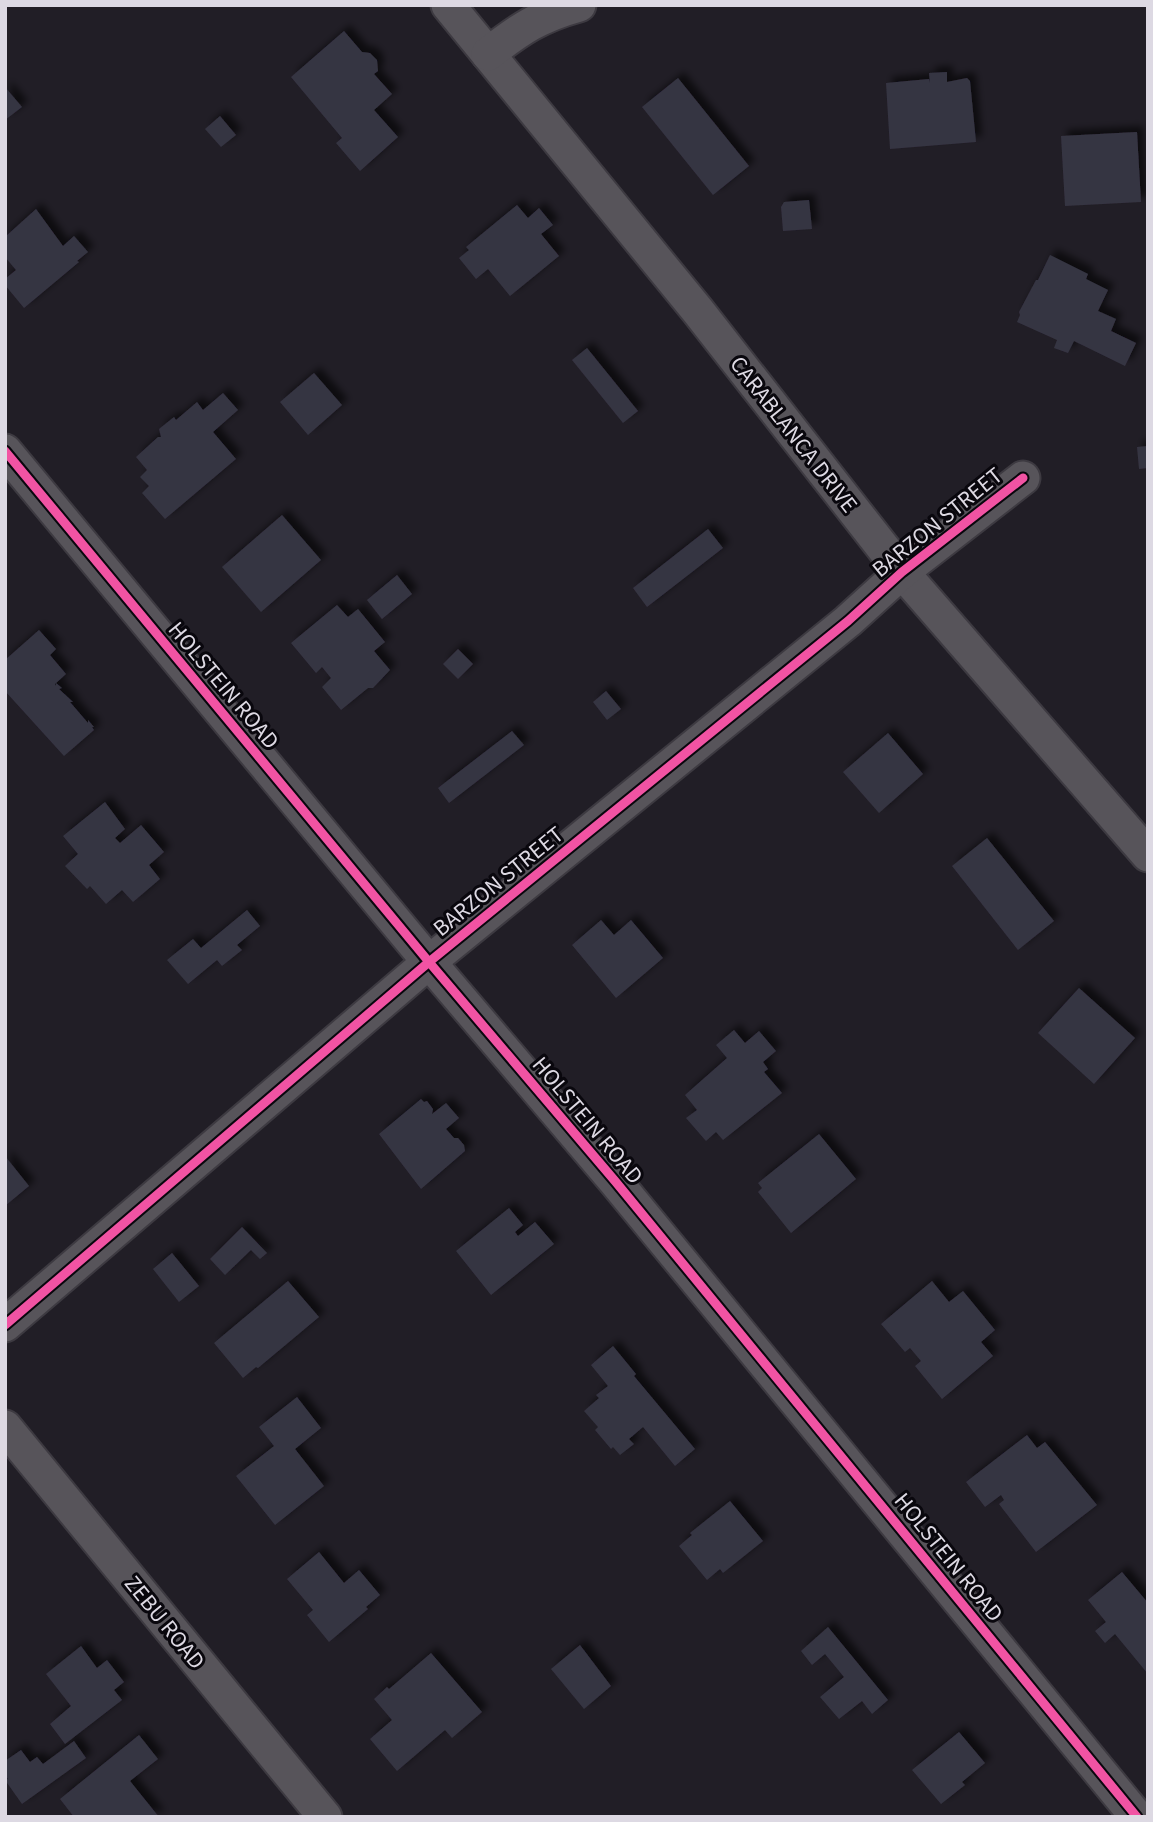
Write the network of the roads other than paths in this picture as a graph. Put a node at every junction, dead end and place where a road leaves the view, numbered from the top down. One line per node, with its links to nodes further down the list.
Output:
1 (448, 5): 3 (street, CARABLANCA DRIVE)
2 (579, 5): 3 (street)
3 (488, 54): 6 (street, CARABLANCA DRIVE)
4 (5, 451): 8 (street, HOLSTEIN ROAD)
5 (1023, 478): 6 (street, BARZON STREET)
6 (902, 572): 7 (street, CARABLANCA DRIVE); 8 (street, BARZON STREET)
7 (1148, 855)
8 (429, 962): 9 (street, BARZON STREET); 12 (street, HOLSTEIN ROAD)
9 (5, 1325)
10 (5, 1427): 11 (street, ZEBU ROAD)
11 (325, 1817)
12 (1137, 1817)

